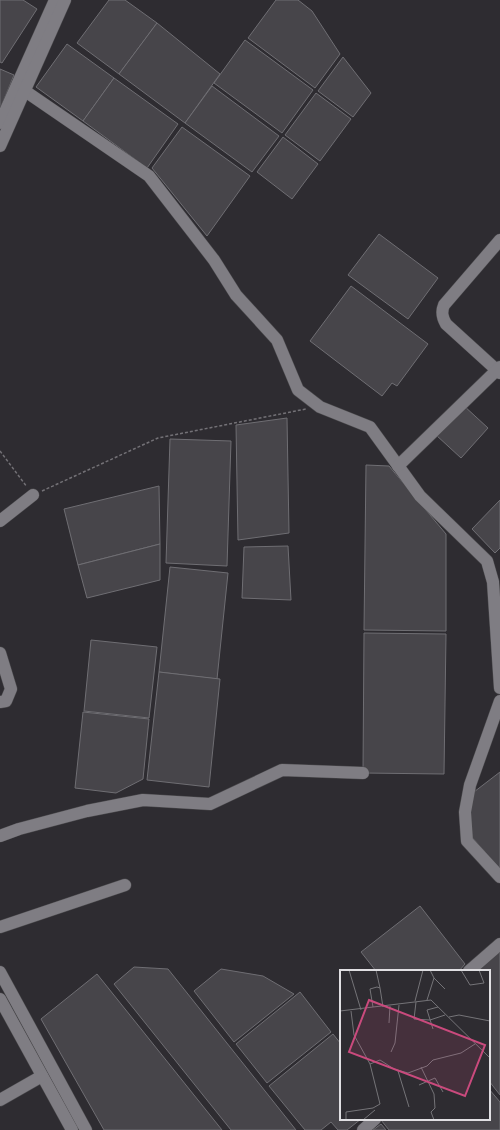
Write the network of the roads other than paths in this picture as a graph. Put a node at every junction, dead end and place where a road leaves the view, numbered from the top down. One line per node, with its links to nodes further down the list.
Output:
1 (54, 0): 4 (street)
2 (65, 0): 3 (street)
3 (24, 91): 5 (street); 8 (street)
4 (0, 123)
5 (0, 146)
6 (500, 240): 7 (street)
7 (499, 370): 8 (street)
8 (398, 466): 12 (street)
9 (33, 495): 10 (street)
10 (0, 521)
11 (0, 653): 15 (street)
12 (499, 658): 13 (street)
13 (500, 688)
14 (500, 701): 18 (street)
15 (0, 702)
16 (363, 773): 17 (street)
17 (0, 836)
18 (500, 878)
19 (125, 886): 20 (street)
20 (0, 927)
21 (500, 944): 22 (street)
22 (470, 970)
23 (0, 972): 24 (street)
24 (12, 994): 25 (street); 30 (street)
25 (0, 1000): 26 (street)
26 (42, 1076): 27 (street); 29 (street)
27 (0, 1100)
28 (375, 1120): 31 (street)
29 (72, 1130)
30 (86, 1130)
31 (363, 1130)

